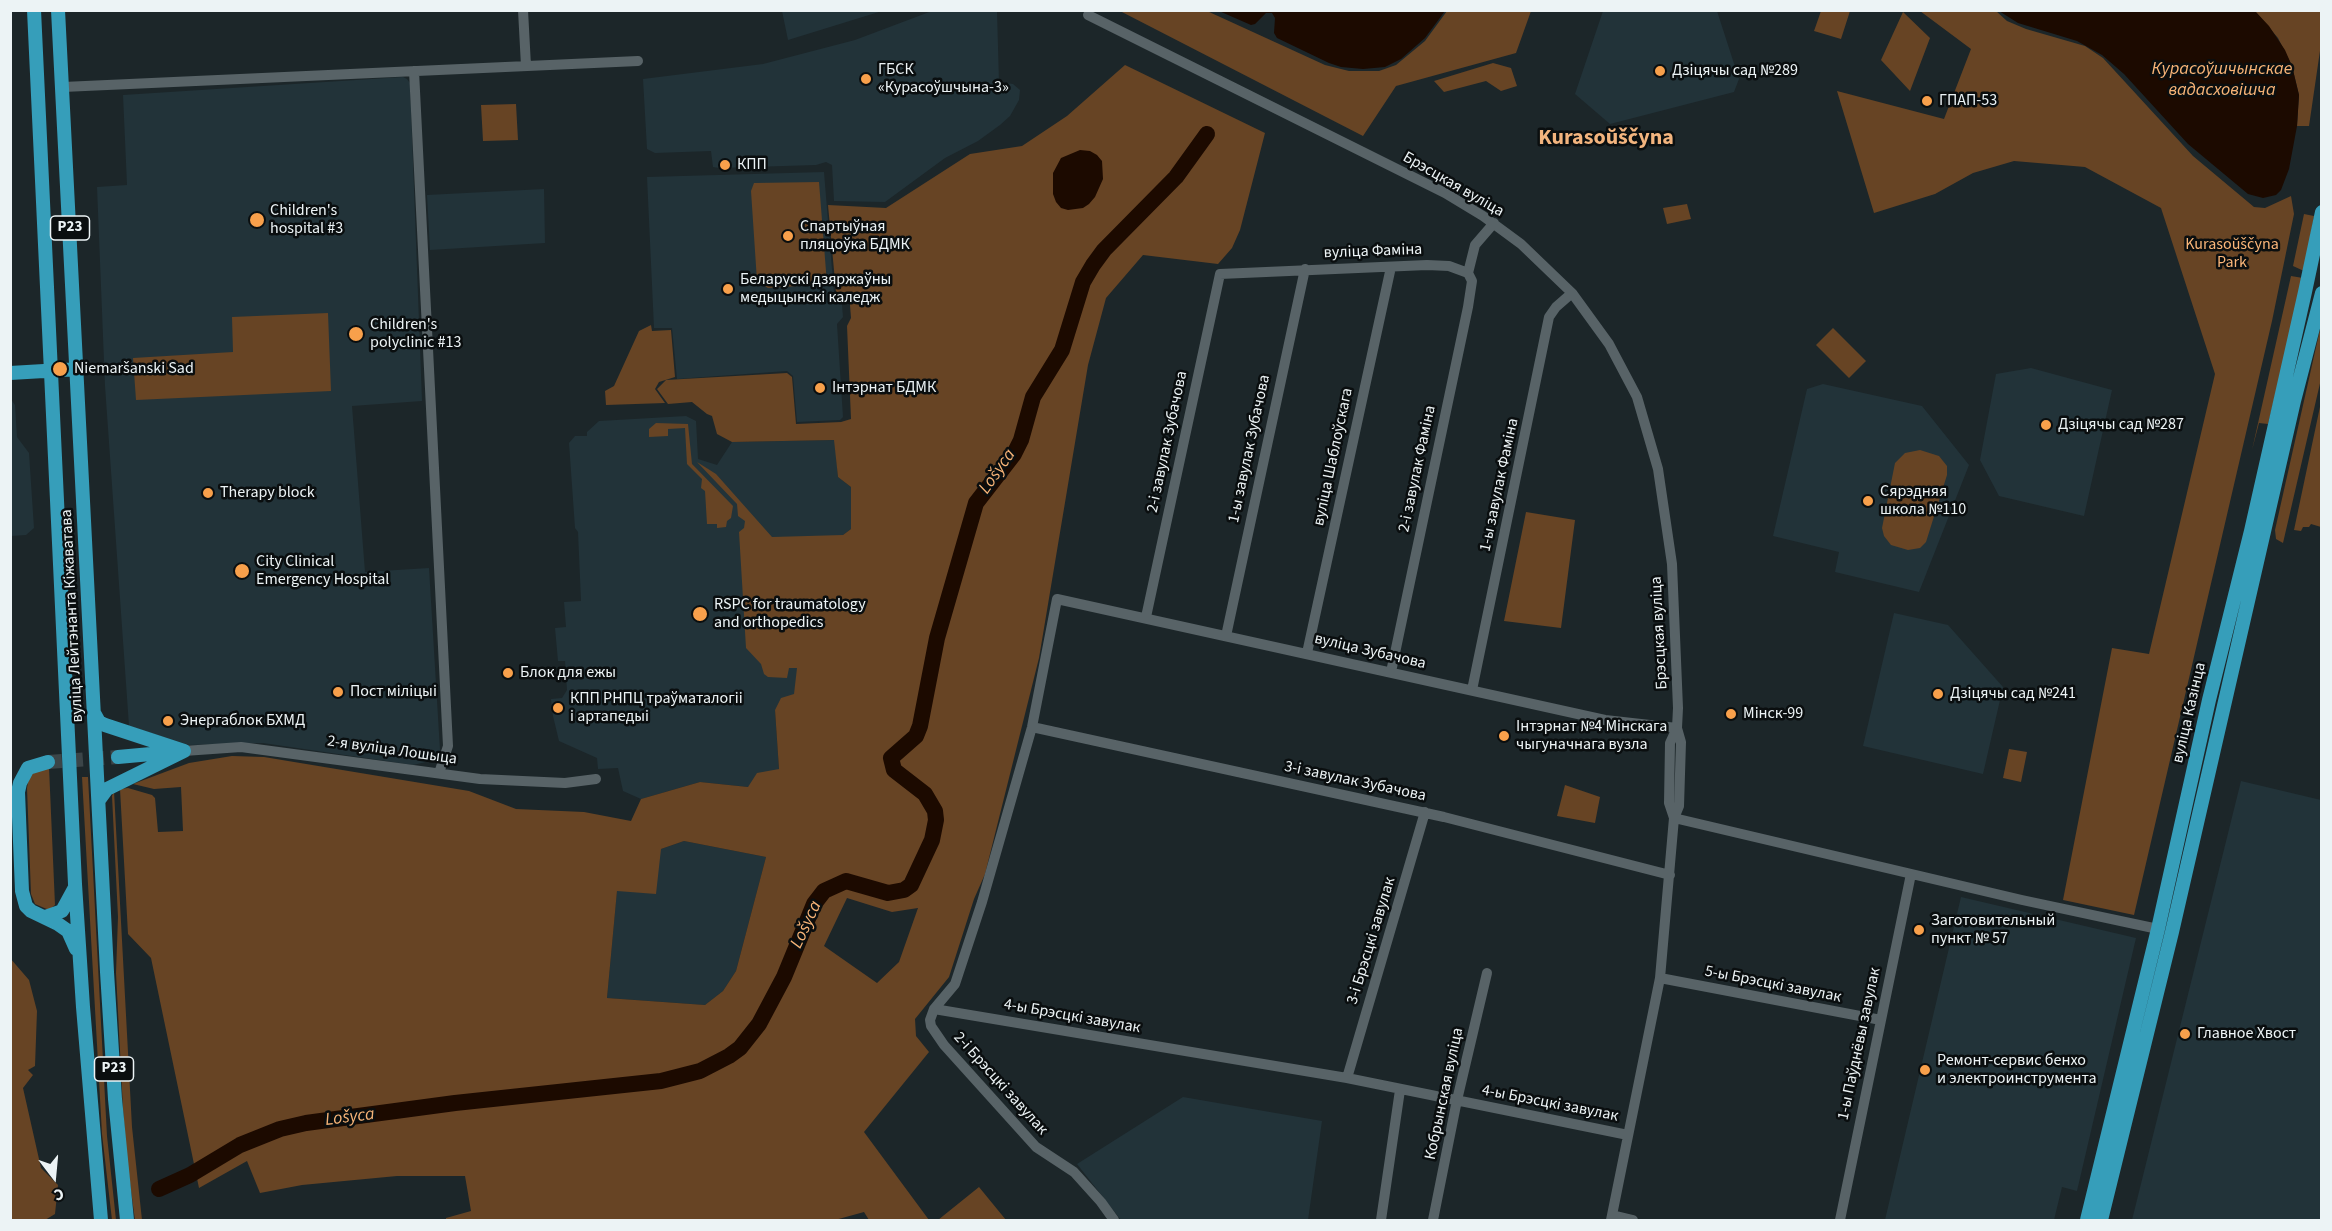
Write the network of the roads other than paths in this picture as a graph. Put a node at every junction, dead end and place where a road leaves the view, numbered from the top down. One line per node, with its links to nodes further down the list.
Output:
1 (34, 10): 10 (main road, вуліца Лейтэнанта Кіжаватава / Р23)
2 (58, 10): 8 (main road, вуліца Лейтэнанта Кіжаватава / Р23)
3 (523, 10): 6 (street)
4 (1088, 15): 12 (street, Брэсцкая вуліца)
5 (638, 61): 6 (street)
6 (526, 66): 7 (street)
7 (414, 71): 8 (street); 37 (street)
8 (63, 87): 9 (main road, вуліца Лейтэнанта Кіжаватава / Р23)
9 (65, 143): 10 (main road); 20 (main road, вуліца Лейтэнанта Кіжаватава / Р23)
10 (41, 147): 21 (main road, вуліца Лейтэнанта Кіжаватава / Р23)
11 (2322, 212): 17 (main road, вуліца Казінца)
12 (1494, 223): 15 (street); 18 (street, Брэсцкая вуліца)
13 (1391, 267): 14 (street, вуліца Фаміна); 15 (street, вуліца Фаміна); 26 (street, вуліца Шаблоўскага)
14 (1305, 269): 16 (street, вуліца Фаміна); 25 (street, 1-ы завулак Зубачова)
15 (1468, 273): 27 (street, 2-і завулак Фаміна)
16 (1220, 274): 24 (street, 2-і завулак Зубачова)
17 (2306, 292): 19 (main road); 23 (main road, вуліца Казінца)
18 (1572, 293): 28 (street, 1-ы завулак Фаміна); 31 (street, Брэсцкая вуліца)
19 (2321, 295): 23 (main road, вуліца Казінца)
20 (78, 369): 21 (main road); 29 (main road, вуліца Лейтэнанта Кіжаватава / Р23)
21 (51, 370): 22 (main road); 44 (main road, вуліца Лейтэнанта Кіжаватава / Р23)
22 (10, 373)
23 (2254, 550): 33 (main road, вуліца Казінца); 35 (main road, вуліца Казінца)
24 (1146, 617): 25 (street, вуліца Зубачова); 30 (street, вуліца Зубачова)
25 (1226, 636): 26 (street, вуліца Зубачова)
26 (1307, 654): 27 (street, вуліца Зубачова)
27 (1391, 672): 28 (street, вуліца Зубачова)
28 (1472, 690): 31 (street, вуліца Зубачова)
29 (94, 713): 32 (main road); 39 (main road, вуліца Лейтэнанта Кіжаватава / Р23)
30 (1032, 727): 40 (street, 3-і завулак Зубачова); 51 (street)
31 (1677, 728): 41 (street, Брэсцкая вуліца)
32 (184, 751): 34 (main road); 37 (street, 2-я вуліца Лошыца); 39 (main road)
33 (2197, 754): 35 (main road); 46 (main road, вуліца Казінца)
34 (118, 757)
35 (2213, 758): 47 (main road, вуліца Казінца)
36 (48, 762): 45 (main road)
37 (439, 773): 38 (street, 2-я вуліца Лошыца)
38 (596, 779)
39 (99, 800): 60 (main road, вуліца Лейтэнанта Кіжаватава / Р23)
40 (1425, 812): 43 (street, 3-і завулак Зубачова); 54 (street, 3-і Брэсцкі завулак)
41 (1674, 818): 42 (street); 43 (street, Брэсцкая вуліца)
42 (1911, 874): 46 (street); 52 (street, 1-ы Паўднёвы завулак)
43 (1670, 875): 50 (street, Брэсцкая вуліца)
44 (75, 884): 45 (main road); 48 (main road, вуліца Лейтэнанта Кіжаватава / Р23)
45 (45, 917): 48 (main road)
46 (2158, 929): 47 (main road); 53 (main road, вуліца Казінца)
47 (2172, 932): 53 (main road, вуліца Казінца)
48 (80, 963): 59 (main road, вуліца Лейтэнанта Кіжаватава / Р23)
49 (1487, 973): 56 (street, Кобрынская вуліца)
50 (1660, 978): 52 (street, 5-ы Брэсцкі завулак); 57 (street, Брэсцкая вуліца)
51 (934, 1009): 54 (street, 4-ы Брэсцкі завулак); 61 (street, 2-і Брэсцкі завулак)
52 (1881, 1020): 65 (street, 1-ы Паўднёвы завулак)
53 (2129, 1076): 66 (main road, вуліца Казінца); 67 (main road, вуліца Казінца)
54 (1347, 1078): 55 (street, 4-ы Брэсцкі завулак)
55 (1400, 1090): 56 (street, 4-ы Брэсцкі завулак); 62 (street)
56 (1457, 1100): 57 (street, 4-ы Брэсцкі завулак); 63 (street, Кобрынская вуліца)
57 (1628, 1135): 58 (street, Брэсцкая вуліца)
58 (1611, 1218): 64 (street)
59 (101, 1221)
60 (127, 1221)
61 (1114, 1221)
62 (1381, 1221)
63 (1433, 1221)
64 (1633, 1221)
65 (1840, 1221)
66 (2087, 1221)
67 (2101, 1221)

